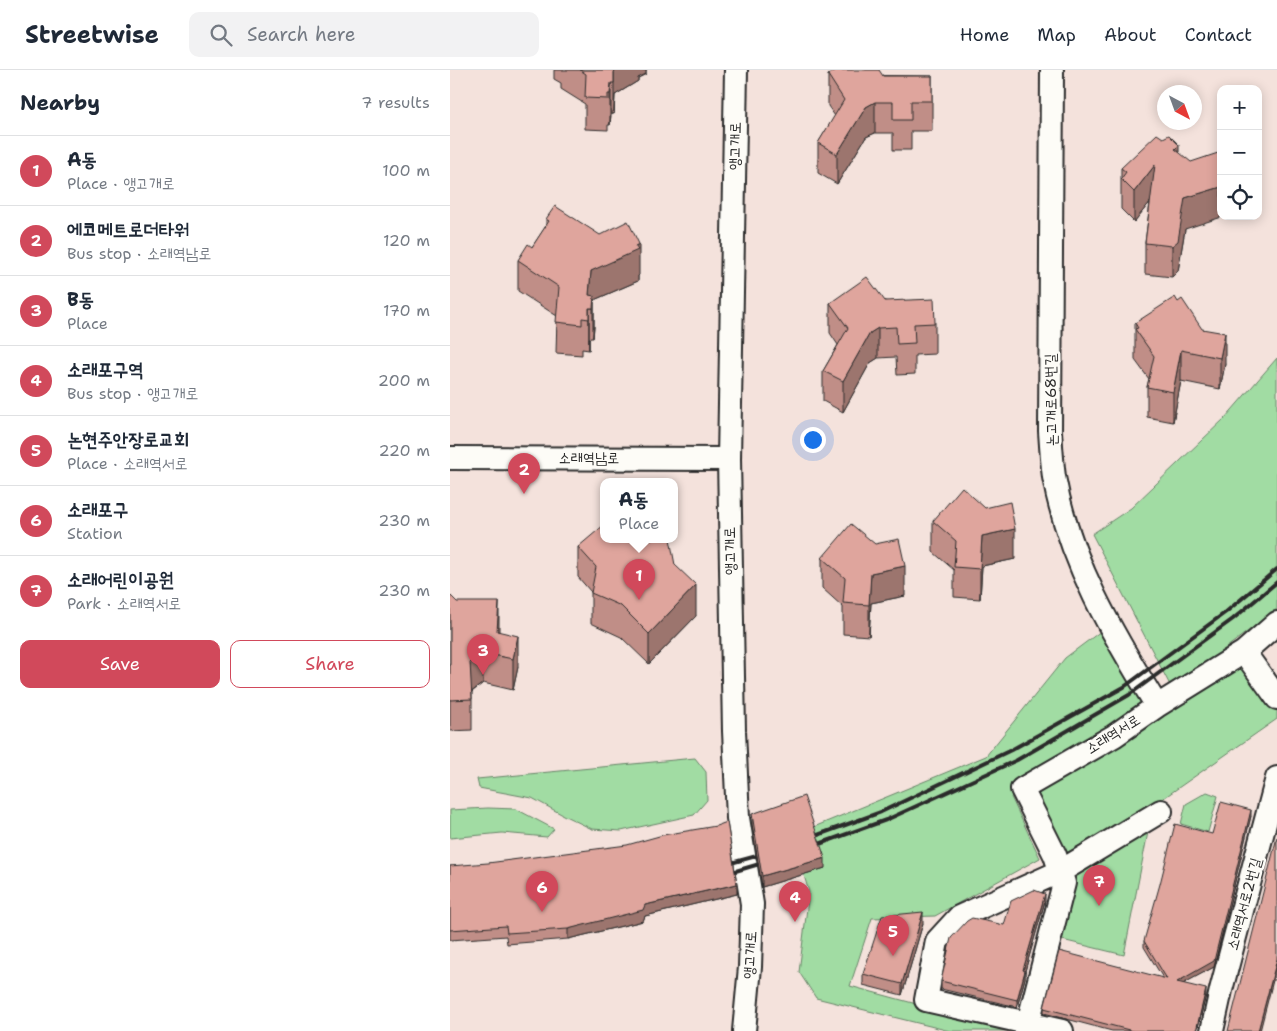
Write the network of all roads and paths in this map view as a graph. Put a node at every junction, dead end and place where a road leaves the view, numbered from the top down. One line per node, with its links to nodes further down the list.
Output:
1 (736, 70): 4 (street, 앵고개로)
2 (1052, 70): 8 (street, 논고개로68번길)
3 (450, 458): 4 (street, 소래역남로)
4 (729, 459): 13 (street, 앵고개로)
5 (1277, 623): 6 (street, 소래역서로)
6 (1244, 652): 7 (street); 8 (street, 소래역서로)
7 (1277, 698)
8 (1157, 706): 11 (street, 소래역서로)
9 (1277, 778): 15 (street, 소래역서로2번길)
10 (1161, 811): 11 (street)
11 (1061, 871): 12 (street, 소래역서로); 12 (street)
12 (1028, 1027): 14 (street)
13 (743, 1031)
14 (1062, 1031)
15 (1212, 1031)

